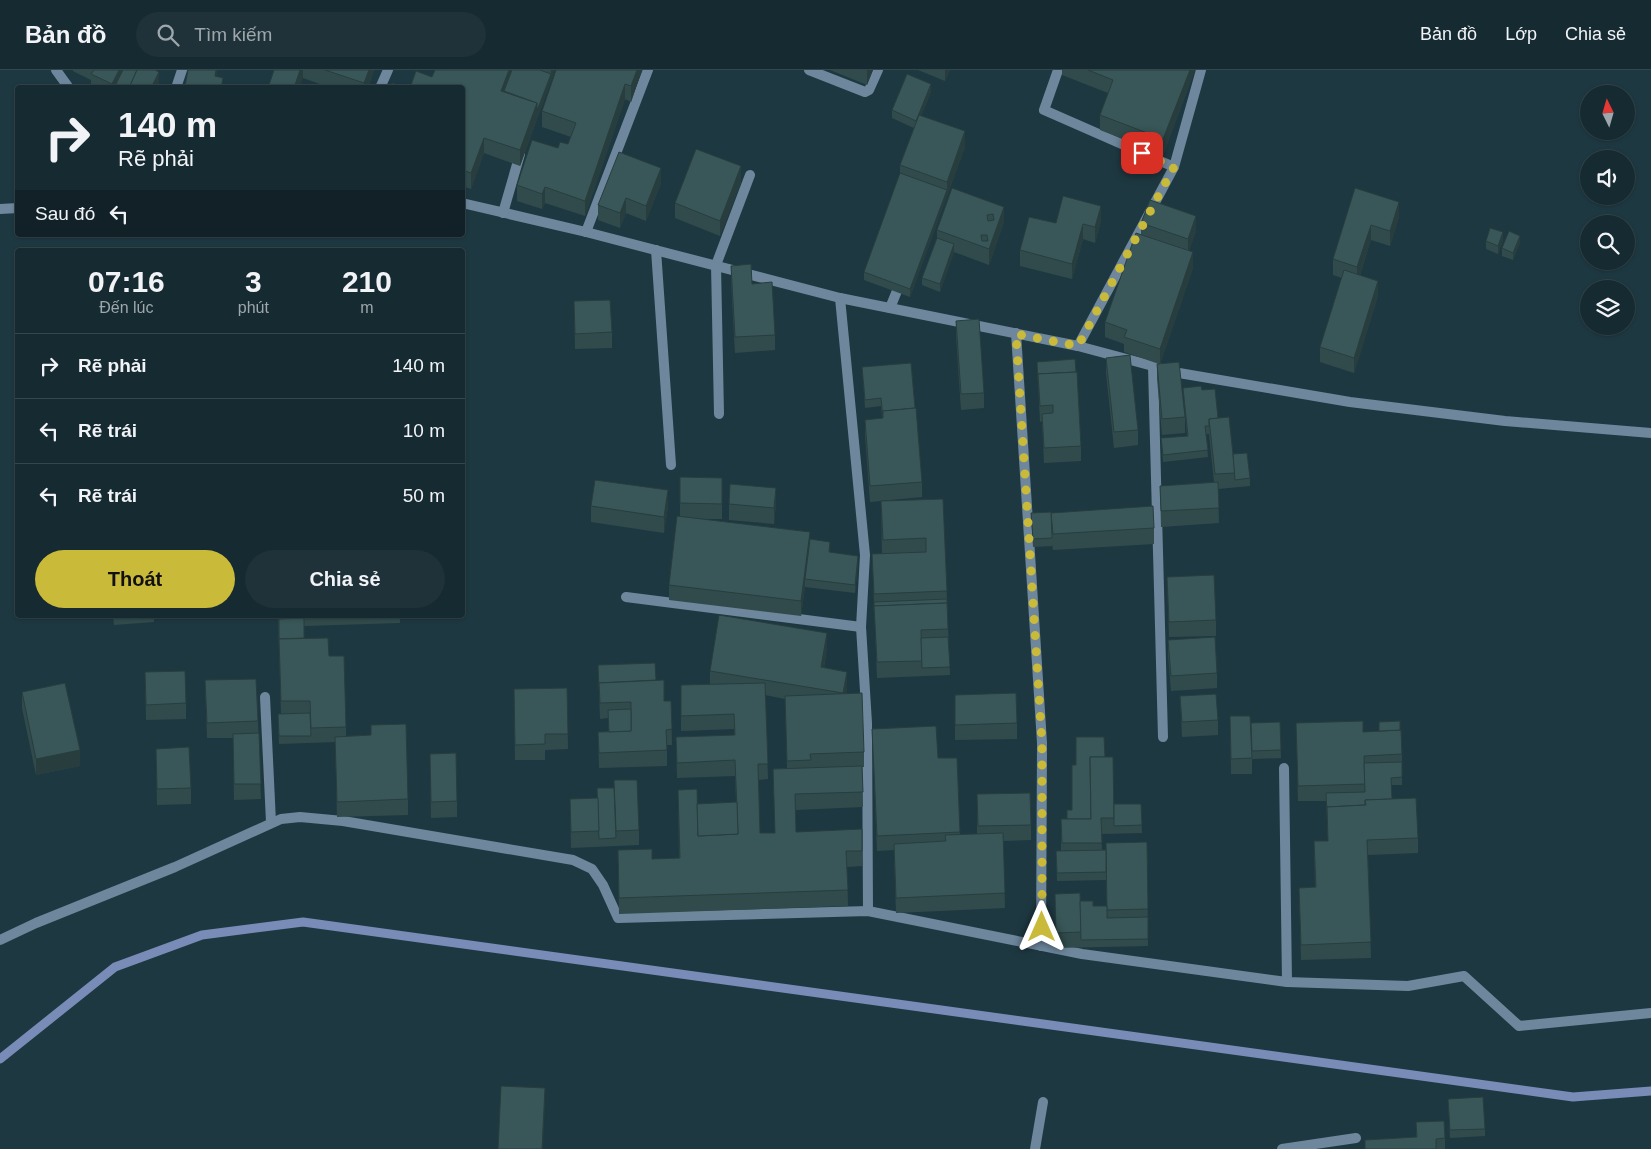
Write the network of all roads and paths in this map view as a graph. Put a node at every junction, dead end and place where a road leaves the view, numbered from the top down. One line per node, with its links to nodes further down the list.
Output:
1 (56, 70): 9 (street)
2 (182, 70): 10 (street)
3 (388, 70): 11 (street)
4 (648, 70): 19 (street)
5 (809, 70): 6 (street)
6 (878, 70)
7 (1058, 70): 13 (street)
8 (1201, 70): 13 (street)
9 (67, 85)
10 (177, 85)
11 (381, 85)
12 (522, 146): 18 (street)
13 (1174, 167): 26 (street)
14 (750, 175): 21 (street)
15 (465, 205): 18 (street)
16 (15, 208): 17 (street)
17 (0, 209)
18 (503, 213): 19 (street)
19 (586, 232): 20 (street)
20 (656, 250): 21 (street); 30 (street)
21 (716, 266): 23 (street); 28 (street)
22 (905, 271): 24 (street)
23 (840, 298): 24 (street); 32 (street)
24 (890, 308): 25 (street)
25 (1016, 334): 26 (street); 39 (street)
26 (1078, 346): 27 (street)
27 (1153, 366): 29 (street); 34 (street)
28 (719, 414)
29 (1651, 432)
30 (671, 464)
31 (626, 597): 32 (street)
32 (860, 627): 37 (street)
33 (265, 697): 36 (street)
34 (1163, 737)
35 (1284, 768): 40 (street)
36 (271, 822): 37 (street); 38 (street)
37 (868, 911): 39 (street)
38 (0, 940)
39 (1042, 946): 40 (street)
40 (1287, 982): 41 (street)
41 (1651, 1013)
42 (1043, 1102): 44 (street)
43 (1356, 1138): 45 (street)
44 (1034, 1149)
45 (1282, 1149)

